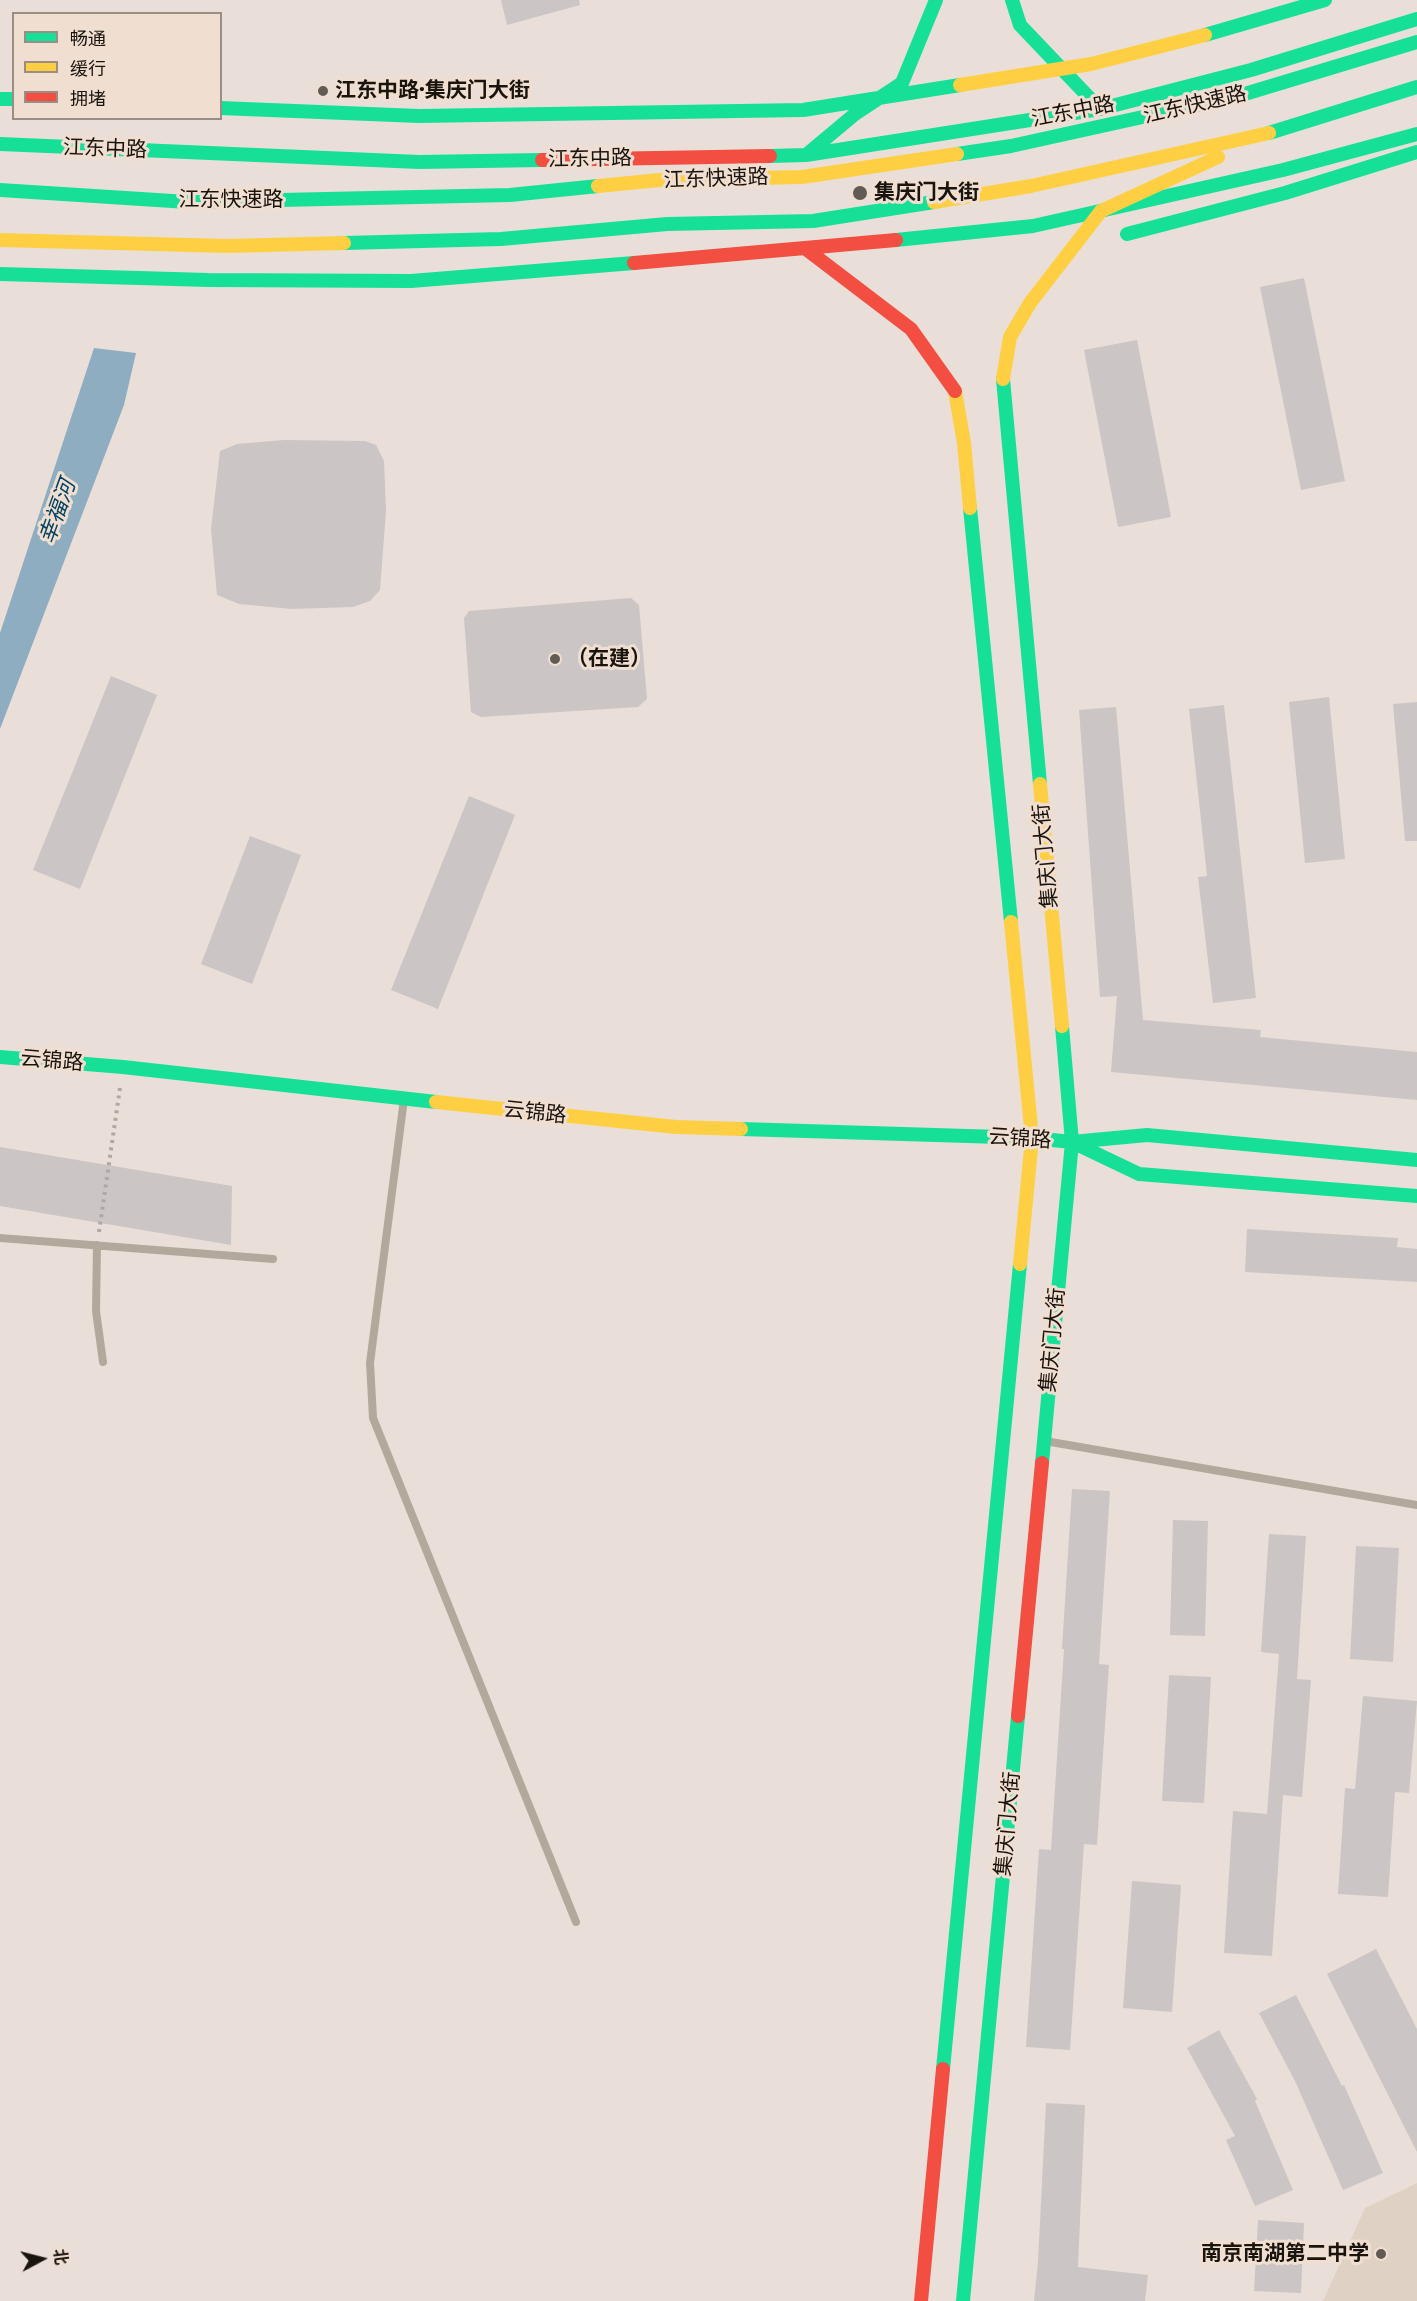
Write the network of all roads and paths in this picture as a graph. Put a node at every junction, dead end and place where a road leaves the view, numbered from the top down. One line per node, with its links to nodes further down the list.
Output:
1 (936, 0): 9 (main road)
2 (1012, 0): 6 (main road)
3 (1324, 0): 6 (main road, 江东中路)
4 (1417, 19): 11 (main road, 江东中路)
5 (1417, 42): 8 (main road, 江东快速路)
6 (1062, 69): 9 (main road, 江东中路); 11 (main road)
7 (1417, 87): 12 (main road, 江东快速路)
8 (1265, 88): 11 (main road); 17 (main road, 江东快速路)
9 (879, 98): 10 (main road, 江东中路); 16 (main road)
10 (222, 108)
11 (1100, 109): 16 (main road, 江东中路)
12 (1273, 132): 18 (main road); 20 (main road, 江东快速路)
13 (1417, 134): 18 (main road)
14 (0, 144): 16 (main road, 江东中路)
15 (1417, 152): 19 (main road)
16 (806, 155)
17 (0, 190)
18 (1101, 211): 21 (main road); 27 (main road, 集庆门大街)
19 (1127, 234)
20 (0, 240)
21 (807, 249): 22 (main road); 26 (main road, 集庆门大街)
22 (0, 274)
23 (0, 1056): 24 (main road, 云锦路)
24 (123, 1066): 25 (main road, 云锦路); 31 (path)
25 (404, 1099): 26 (main road, 云锦路); 36 (lane)
26 (1032, 1138): 27 (main road, 云锦路); 37 (main road, 集庆门大街)
27 (1072, 1142): 28 (main road, 云锦路); 29 (main road, 云锦路); 34 (main road, 集庆门大街)
28 (1417, 1160)
29 (1417, 1196)
30 (0, 1238): 31 (lane)
31 (97, 1245): 32 (lane); 33 (lane)
32 (273, 1259)
33 (103, 1362)
34 (1044, 1441): 35 (lane); 38 (main road, 集庆门大街)
35 (1417, 1505)
36 (576, 1922)
37 (921, 2301)
38 (963, 2301)

